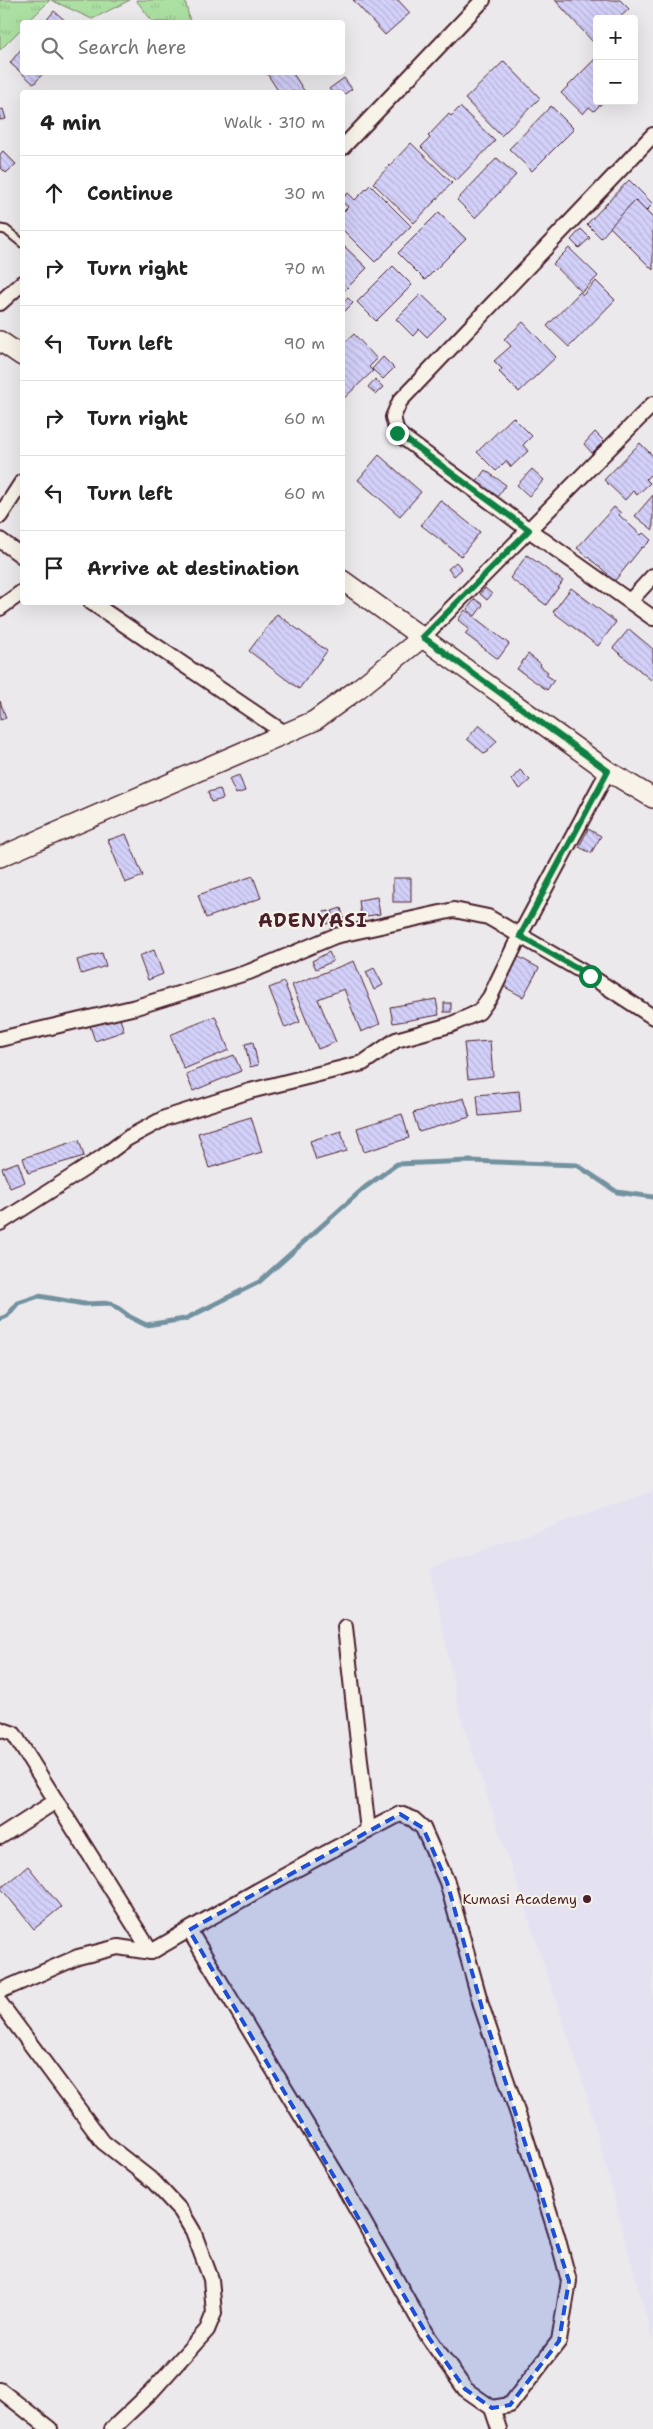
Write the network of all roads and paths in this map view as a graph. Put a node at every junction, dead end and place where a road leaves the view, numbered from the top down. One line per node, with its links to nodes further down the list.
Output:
1 (483, 0): 3 (street)
2 (653, 135): 14 (street)
3 (345, 145)
4 (0, 229): 5 (lane)
5 (20, 241)
6 (20, 285): 7 (street)
7 (5, 298): 8 (street)
8 (20, 302)
9 (0, 341): 10 (street)
10 (20, 355)
11 (653, 404): 14 (street)
12 (20, 485): 13 (street)
13 (0, 516)
14 (529, 530): 20 (street); 24 (street)
15 (0, 540): 16 (street)
16 (20, 555)
17 (653, 576): 20 (street)
18 (345, 582): 24 (street)
19 (20, 593): 22 (street)
20 (630, 601): 23 (street)
21 (96, 605): 25 (street)
22 (0, 608)
23 (653, 618)
24 (423, 637): 25 (street); 26 (street)
25 (286, 734): 28 (street)
26 (608, 771): 27 (street); 29 (street)
27 (653, 798)
28 (0, 857)
29 (520, 936): 30 (street); 31 (street); 32 (street)
30 (653, 1017)
31 (0, 1038)
32 (0, 1223)
33 (345, 1627): 36 (street)
34 (0, 1729): 35 (street)
35 (56, 1801): 37 (street); 39 (street)
36 (368, 1831): 38 (street); 43 (street)
37 (0, 1837)
38 (189, 1930): 39 (street); 43 (street)
39 (151, 1952): 40 (street)
40 (0, 1991)
41 (0, 2002): 45 (street)
42 (0, 2390): 44 (street)
43 (492, 2408): 46 (street)
44 (50, 2429)
45 (112, 2429)
46 (499, 2429)

